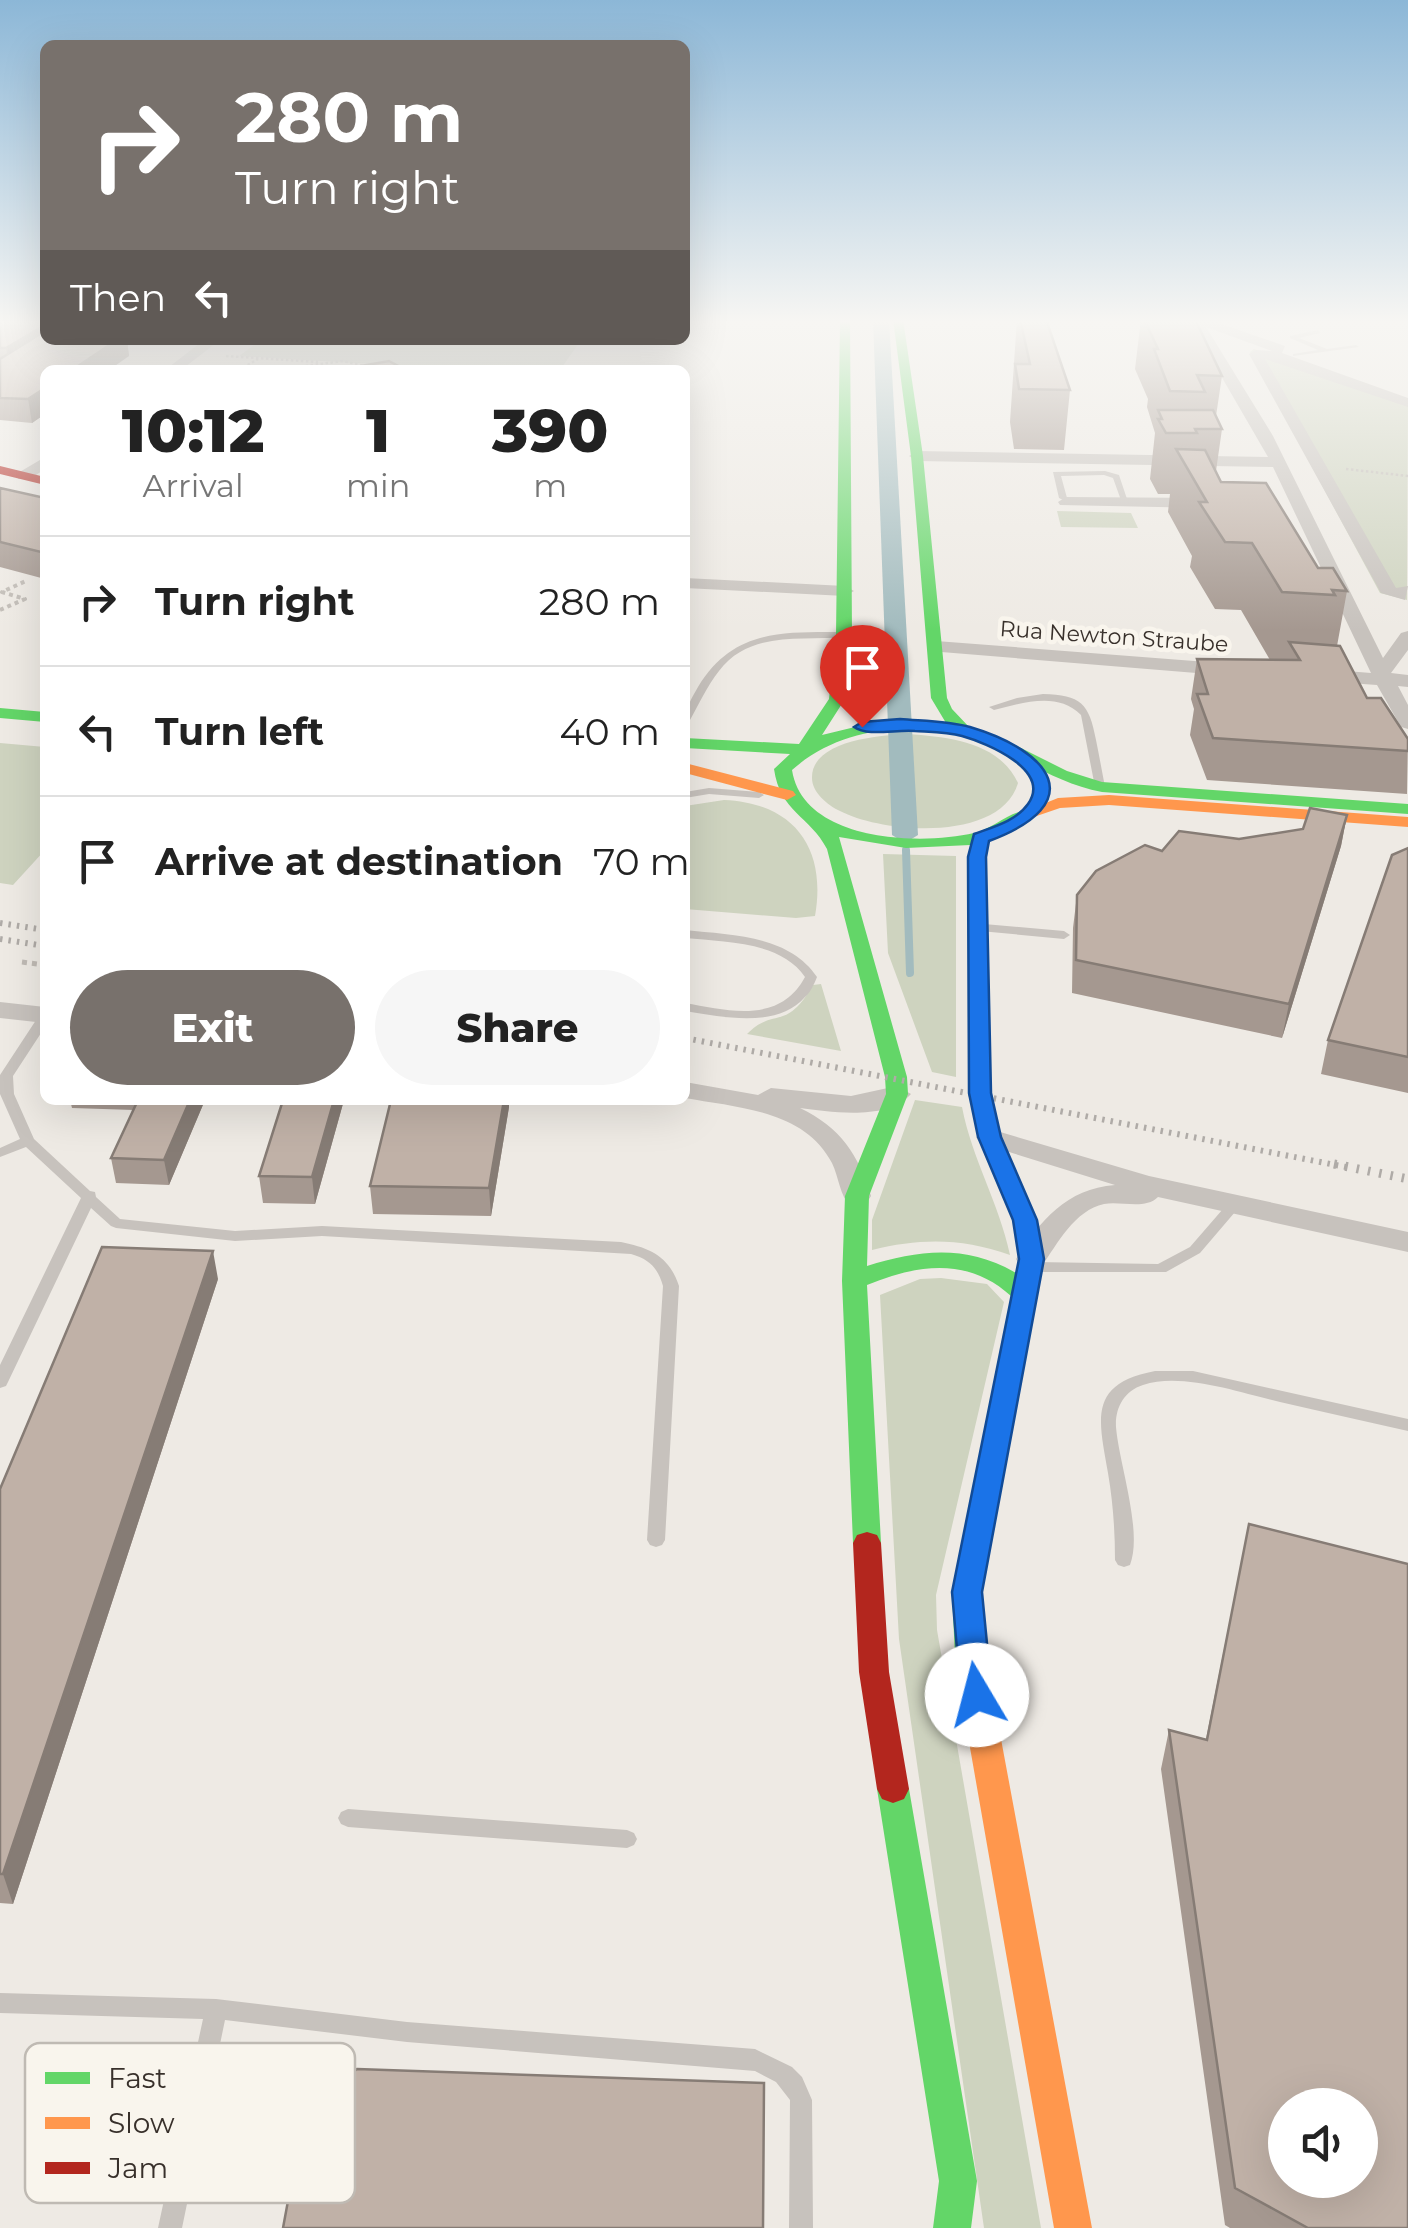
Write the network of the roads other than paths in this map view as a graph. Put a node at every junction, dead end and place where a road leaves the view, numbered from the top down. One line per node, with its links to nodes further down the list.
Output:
1 (844, 423): 15 (main road)
2 (912, 423): 5 (main road)
3 (1257, 423): 6 (street)
4 (1295, 423): 16 (street)
5 (917, 456): 6 (street); 21 (main road)
6 (1278, 462): 17 (street)
7 (0, 470): 8 (main road)
8 (35, 478)
9 (0, 489): 10 (main road)
10 (40, 499)
11 (1064, 500): 12 (street); 12 (lane)
12 (1126, 503): 13 (street)
13 (1218, 503)
14 (690, 583): 15 (street)
15 (845, 591): 19 (main road)
16 (1408, 591)
17 (1368, 610): 18 (street); 24 (street)
18 (1408, 612)
19 (844, 636): 27 (lane); 33 (main road)
20 (1408, 637): 24 (street)
21 (936, 648): 22 (street, Rua Newton Straube); 31 (main road)
22 (1249, 671)
23 (1306, 674): 24 (street)
24 (1382, 676): 25 (street); 30 (street)
25 (1408, 681)
26 (994, 708): 36 (lane)
27 (690, 712)
28 (0, 713): 29 (main road)
29 (40, 717)
30 (1408, 723)
31 (964, 731): 33 (main road); 34 (main road)
32 (690, 744): 33 (main road)
33 (800, 749): 38 (main road)
34 (1029, 762): 36 (main road); 40 (main road)
35 (690, 770): 38 (main road)
36 (1100, 787): 39 (main road)
37 (690, 794): 38 (lane)
38 (791, 800): 42 (main road); 52 (main road)
39 (1408, 809)
40 (1034, 811): 41 (main road); 42 (main road)
41 (1408, 823)
42 (980, 838): 43 (main road)
43 (978, 927): 45 (lane); 53 (main road)
44 (690, 934): 46 (lane)
45 (1064, 935)
46 (690, 1008)
47 (0, 1010): 48 (street)
48 (40, 1015)
49 (40, 1024): 54 (lane)
50 (690, 1089): 52 (street)
51 (690, 1090): 57 (street)
52 (897, 1094): 57 (main road)
53 (990, 1137): 58 (street); 60 (main road)
54 (28, 1141): 55 (lane); 56 (lane)
55 (0, 1152)
56 (90, 1195): 63 (lane); 65 (lane)
57 (857, 1196): 61 (main road)
58 (1234, 1205): 59 (street); 60 (lane); 60 (street)
59 (1408, 1242)
60 (1030, 1263): 62 (main road)
61 (854, 1281): 62 (main road); 75 (main road)
62 (1025, 1294): 76 (main road)
63 (0, 1382)
64 (1408, 1425): 66 (lane)
65 (656, 1540)
66 (1124, 1560)
67 (348, 1818): 68 (lane)
68 (627, 1839)
69 (0, 2003): 70 (lane)
70 (216, 2009): 71 (lane); 74 (lane)
71 (209, 2043)
72 (175, 2203): 73 (lane)
73 (170, 2228)
74 (801, 2228)
75 (952, 2228)
76 (1074, 2228)

